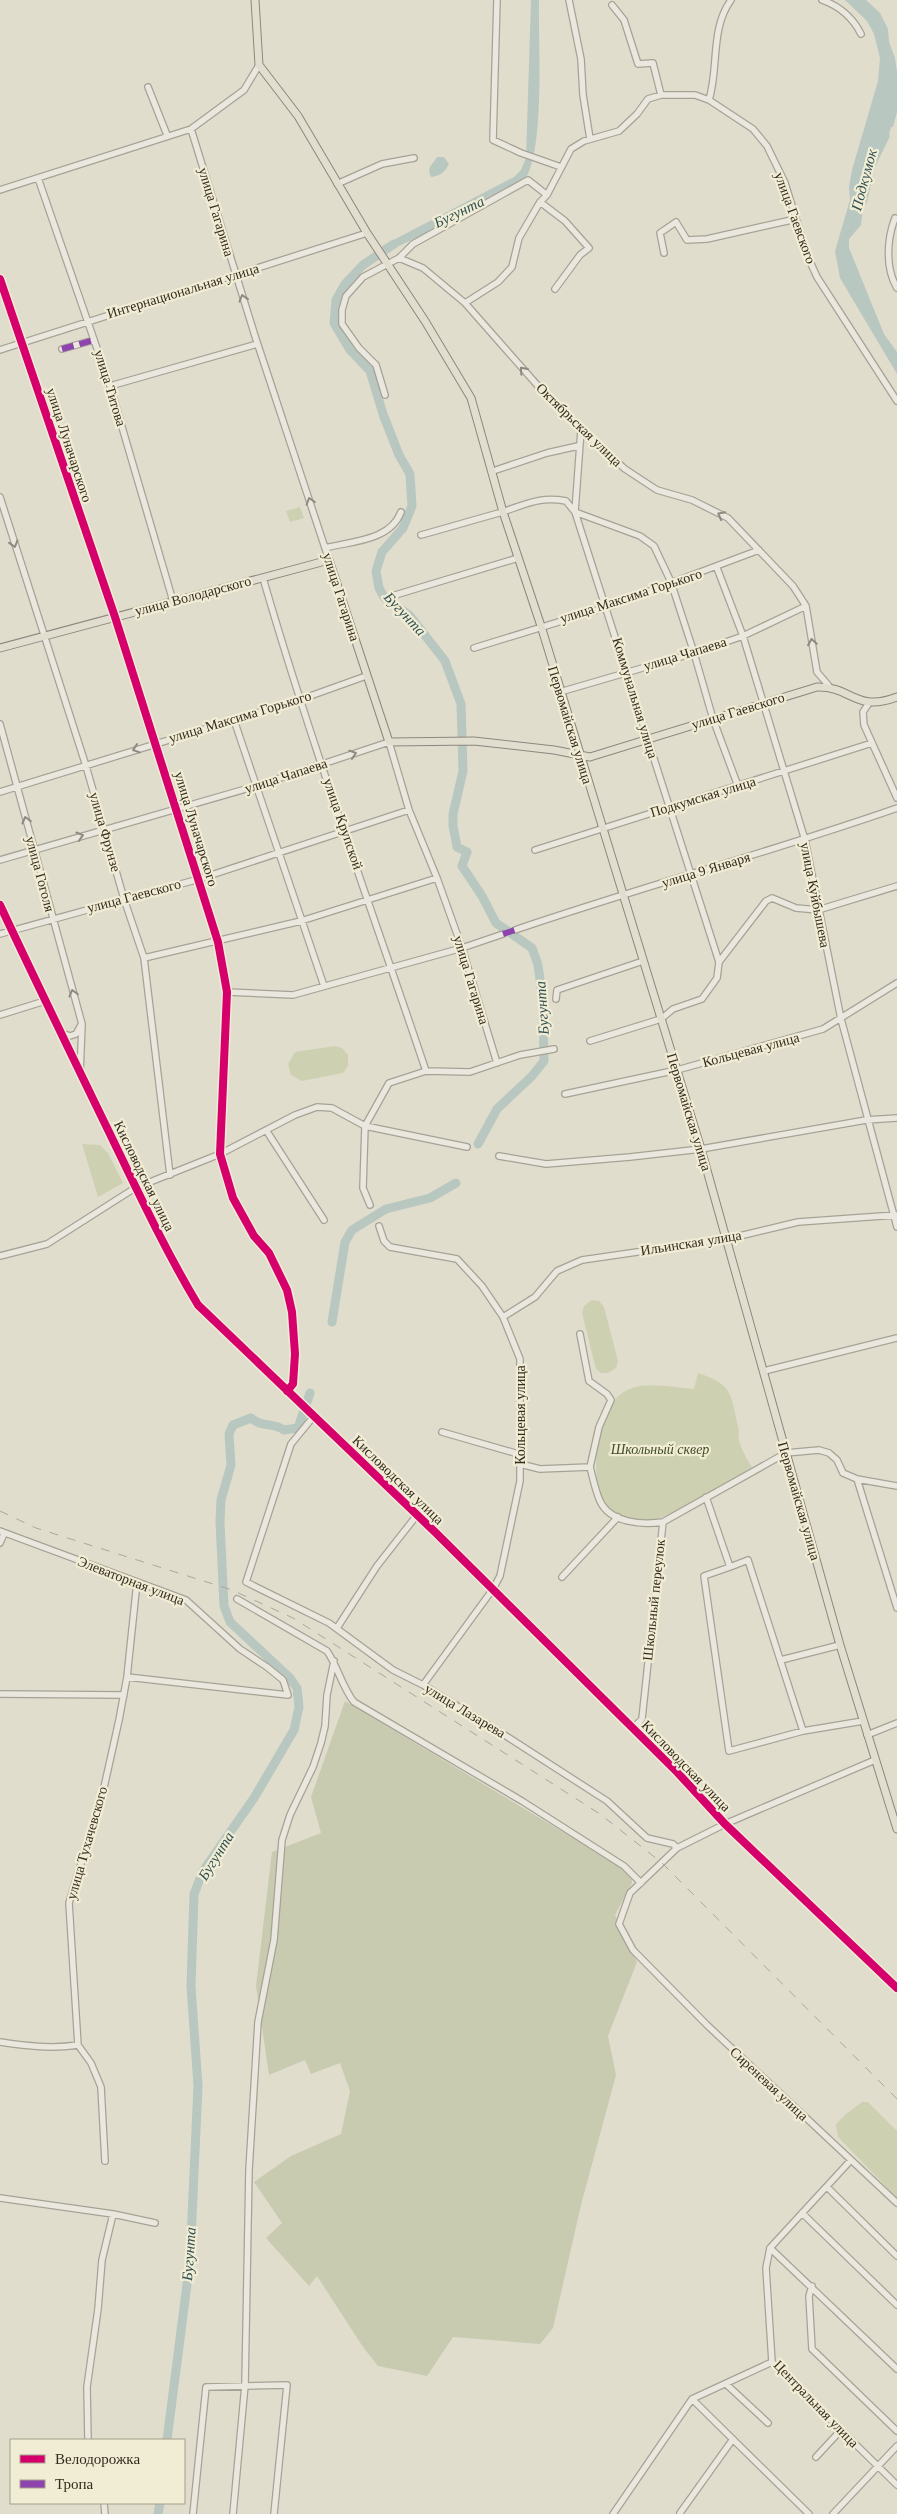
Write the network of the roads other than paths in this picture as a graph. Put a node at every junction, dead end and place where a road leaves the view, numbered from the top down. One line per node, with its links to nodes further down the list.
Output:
1 (255, 0): 8 (main road)
2 (497, 0): 16 (street)
3 (569, 0): 14 (street)
4 (731, 0): 11 (street)
5 (822, 0): 7 (street)
6 (612, 5): 10 (street)
7 (860, 34)
8 (259, 65): 12 (street); 18 (main road)
9 (148, 87): 13 (street)
10 (661, 95): 11 (street, улица Гаевского); 14 (street)
11 (709, 100): 22 (street, улица Гаевского)
12 (191, 129): 13 (street); 28 (street, улица Гагарина)
13 (166, 135): 17 (street)
14 (590, 139): 16 (street)
15 (414, 158): 18 (street)
16 (561, 167): 20 (street)
17 (38, 178): 19 (street); 33 (street, улица Титова)
18 (338, 184): 24 (main road)
19 (0, 190)
20 (547, 195): 21 (street); 26 (street)
21 (540, 202): 30 (street); 32 (street)
22 (796, 218): 25 (street); 41 (street, улица Гаевского)
23 (896, 218): 31 (street)
24 (367, 233): 27 (main road); 28 (street, Интернациональная улица)
25 (664, 253)
26 (399, 258): 27 (street); 32 (street, Октябрьская улица)
27 (385, 262): 40 (street); 44 (main road, Первомайская улица)
28 (235, 274): 33 (street, Интернациональная улица); 36 (street, улица Гагарина, one-way to 28)
29 (0, 280): 35 (street, улица Луначарского)
30 (555, 288)
31 (897, 288)
32 (465, 303): 42 (street, Октябрьская улица, one-way to 32)
33 (88, 320): 34 (street, улица Титова); 35 (street, Интернациональная улица)
34 (94, 340): 38 (street); 39 (street, улица Титова)
35 (22, 343): 37 (street, Интернациональная улица); 61 (street, улица Луначарского)
36 (257, 344): 39 (street); 50 (street, улица Гагарина, one-way to 36)
37 (0, 350)
38 (62, 350)
39 (110, 386): 58 (street, улица Титова)
40 (385, 395)
41 (897, 402)
42 (580, 430): 43 (street, Коммунальная улица); 51 (street, Октябрьская улица, one-way to 42)
43 (578, 446): 44 (street); 48 (street, Коммунальная улица)
44 (493, 471): 47 (main road, Первомайская улица)
45 (0, 497): 63 (street, улица Фрунзе, one-way to 63)
46 (401, 512): 50 (street)
47 (503, 512): 48 (street); 49 (street); 52 (main road, Первомайская улица)
48 (575, 512): 56 (street); 59 (street, Коммунальная улица)
49 (421, 535)
50 (325, 548): 53 (street, улица Гагарина)
51 (759, 550): 54 (street, улица Максима Горького); 60 (street, Октябрьская улица)
52 (518, 558): 57 (street); 62 (main road, Первомайская улица)
53 (329, 560): 55 (main road, улица Володарского); 69 (main road, улица Гагарина)
54 (716, 568): 56 (street, улица Максима Горького); 64 (street, улица Куйбышева)
55 (263, 578): 58 (main road, улица Володарского); 73 (street, улица Крупской)
56 (671, 582): 59 (street, улица Максима Горького); 67 (street)
57 (392, 596)
58 (173, 601): 61 (main road, улица Володарского)
59 (607, 606): 62 (street, улица Максима Горького); 68 (street, Коммунальная улица)
60 (806, 606): 64 (street, улица Чапаева); 70 (street, Октябрьская улица, one-way to 60)
61 (115, 616): 63 (main road, улица Володарского); 81 (street, улица Луначарского)
62 (541, 626): 66 (street, улица Максима Горького); 71 (main road, Первомайская улица)
63 (43, 636): 65 (main road, улица Володарского); 85 (street, улица Фрунзе)
64 (743, 636): 67 (street, улица Чапаева); 74 (street, улица Куйбышева)
65 (0, 648)
66 (474, 648)
67 (694, 653): 68 (street, улица Чапаева); 76 (street)
68 (626, 672): 71 (street, улица Чапаева); 79 (street, Коммунальная улица)
69 (366, 676): 73 (street, улица Максима Горького); 80 (main road, улица Гагарина)
70 (828, 686): 74 (main road, улица Гаевского); 75 (main road)
71 (560, 692): 83 (main road, Первомайская улица)
72 (897, 697): 75 (main road)
73 (299, 700): 77 (street, улица Максима Горького); 84 (street, улица Крупской)
74 (764, 703): 76 (main road, улица Гаевского); 86 (street, улица Куйбышева)
75 (870, 703): 82 (street)
76 (713, 719): 79 (main road, улица Гаевского); 88 (street)
77 (234, 720): 81 (street, улица Максима Горького); 87 (street)
78 (0, 724): 89 (street, улица Гоголя)
79 (648, 740): 83 (main road, улица Гаевского); 92 (street, Коммунальная улица)
80 (388, 742): 83 (main road, улица Чапаева); 84 (street, улица Чапаева, one-way to 80); 95 (street, улица Гагарина)
81 (156, 743): 85 (street, улица Максима Горького, one-way to 85); 94 (street, улица Луначарского)
82 (872, 743): 86 (street, Подкумская улица); 91 (street)
83 (579, 755): 96 (main road, Первомайская улица)
84 (323, 764): 87 (street, улица Чапаева); 98 (street, улица Крупской)
85 (86, 766): 89 (street, улица Максима Горького); 97 (street, улица Фрунзе)
86 (785, 772): 88 (street, Подкумская улица); 99 (street, улица Куйбышева)
87 (256, 786): 94 (street, улица Чапаева); 102 (street)
88 (738, 786): 92 (street, Подкумская улица)
89 (17, 787): 90 (street, улица Максима Горького); 100 (street, улица Гоголя, one-way to 89)
90 (0, 792)
91 (897, 798)
92 (669, 807): 96 (street, Подкумская улица); 104 (street, Коммунальная улица)
93 (897, 808): 99 (street, улица 9 Января)
94 (177, 809): 97 (street, улица Чапаева); 105 (street, улица Луначарского)
95 (409, 810): 98 (street, улица Гаевского); 106 (street, улица Гагарина)
96 (601, 828): 101 (street, Подкумская улица); 108 (main road, Первомайская улица)
97 (104, 829): 100 (street, улица Чапаева, one-way to 97); 109 (street, улица Фрунзе)
98 (346, 832): 102 (street, улица Гаевского); 110 (street, улица Крупской)
99 (805, 840): 104 (street, улица 9 Января); 112 (street, улица Куйбышева)
100 (34, 850): 103 (street, улица Чапаева); 113 (street, улица Гоголя)
101 (535, 850)
102 (278, 853): 105 (street, улица Гаевского); 114 (street)
103 (0, 860)
104 (690, 874): 108 (street, улица 9 Января); 123 (street, Коммунальная улица)
105 (198, 878): 109 (street, улица Гаевского); 119 (street, улица Луначарского)
106 (437, 878): 110 (street); 120 (street, улица Гагарина)
107 (897, 886): 112 (street)
108 (623, 894): 116 (street, улица 9 Января); 122 (main road, Первомайская улица)
109 (124, 899): 113 (street, улица Гаевского); 121 (street, улица Фрунзе)
110 (369, 900): 114 (street); 124 (street, улица Крупской)
111 (0, 905): 115 (street, Кисловодская улица)
112 (818, 910): 123 (street); 132 (street, улица Куйбышева)
113 (53, 919): 115 (street, улица Гаевского); 133 (street, улица Гоголя, one-way to 113)
114 (300, 921): 119 (street); 126 (street)
115 (12, 930): 117 (street, улица Гаевского); 129 (street, Кисловодская улица)
116 (515, 930)
117 (0, 934)
118 (503, 934): 120 (street)
119 (218, 942): 121 (street); 127 (street, улица Луначарского)
120 (462, 948): 124 (street); 137 (street, улица Гагарина)
121 (144, 958): 150 (street, улица Фрунзе)
122 (643, 961): 128 (street); 131 (main road, Первомайская улица)
123 (719, 962): 131 (street)
124 (391, 966): 126 (street); 139 (street, улица Крупской)
125 (897, 983): 132 (street, Кольцевая улица)
126 (324, 986): 127 (street)
127 (227, 992): 148 (street, улица Луначарского)
128 (556, 999)
129 (44, 1001): 130 (street); 134 (street, Кисловодская улица)
130 (0, 1015)
131 (661, 1019): 135 (street); 138 (main road, Первомайская улица)
132 (841, 1020): 138 (street, Кольцевая улица); 143 (street, улица Куйбышева)
133 (82, 1024): 134 (street); 140 (street, улица Гоголя)
134 (59, 1032): 140 (street, Кисловодская улица)
135 (590, 1041)
136 (554, 1049): 137 (street)
137 (497, 1063): 139 (street)
138 (677, 1070): 141 (street, Кольцевая улица); 147 (main road, Первомайская улица)
139 (426, 1071): 144 (street)
140 (80, 1076): 151 (street, Кисловодская улица)
141 (565, 1094)
142 (897, 1118): 143 (street)
143 (866, 1120): 147 (street); 153 (street, улица Куйбышева)
144 (365, 1126): 145 (street); 146 (street); 152 (street)
145 (266, 1130): 148 (street); 154 (street)
146 (467, 1147)
147 (701, 1149): 149 (street); 157 (main road, Первомайская улица)
148 (220, 1154): 150 (street); 163 (street, улица Луначарского)
149 (499, 1156)
150 (170, 1175): 151 (street)
151 (135, 1188): 158 (street); 163 (street, Кисловодская улица)
152 (370, 1205)
153 (895, 1215): 156 (street, улица Куйбышева); 157 (street, Ильинская улица)
154 (324, 1220)
155 (379, 1226): 159 (street, Кольцевая улица)
156 (897, 1227)
157 (727, 1239): 159 (street, Ильинская улица); 162 (main road, Первомайская улица)
158 (0, 1256)
159 (504, 1316): 167 (street, Кольцевая улица)
160 (580, 1334): 168 (street)
161 (897, 1338): 162 (street)
162 (764, 1371): 166 (main road, Первомайская улица)
163 (287, 1390): 164 (street, Кисловодская улица)
164 (314, 1416): 172 (street, Кисловодская улица); 183 (street, улица Лазарева)
165 (442, 1432): 167 (street)
166 (786, 1453): 169 (street, Школьный переулок); 171 (street, Школьный переулок); 184 (main road, Первомайская улица)
167 (520, 1464): 168 (street); 180 (street, Кольцевая улица)
168 (590, 1467): 173 (street)
169 (856, 1478): 170 (street, Школьный переулок); 182 (street)
170 (897, 1486)
171 (706, 1497): 174 (street, Школьный переулок); 177 (street)
172 (417, 1515): 180 (street, Кисловодская улица); 183 (street)
173 (618, 1517): 174 (street); 178 (street)
174 (663, 1522): 193 (street, Школьный переулок)
175 (2, 1533): 176 (street); 179 (street, Элеваторная улица)
176 (0, 1543)
177 (730, 1567): 185 (street); 194 (street)
178 (562, 1577)
179 (137, 1582): 187 (street, улица Тухачевского); 187 (street, Элеваторная улица)
180 (493, 1590): 188 (street, Кольцевая улица); 193 (street, Кисловодская улица)
181 (238, 1599): 186 (street)
182 (897, 1608)
183 (337, 1628): 188 (street, улица Лазарева)
184 (840, 1645): 185 (street); 191 (main road, Первомайская улица)
185 (780, 1660): 194 (street)
186 (334, 1661): 200 (street); 219 (street)
187 (127, 1677): 190 (street, улица Тухачевского)
188 (424, 1686): 199 (street, улица Лазарева)
189 (0, 1694): 190 (street)
190 (124, 1695): 203 (street, улица Тухачевского)
191 (863, 1721): 194 (street); 195 (main road, Первомайская улица)
192 (897, 1723): 195 (street)
193 (632, 1729): 197 (street, Кисловодская улица)
194 (803, 1731)
195 (867, 1735): 196 (main road, Первомайская улица)
196 (875, 1760): 197 (street); 198 (main road, Первомайская улица)
197 (725, 1824): 199 (street); 201 (street, Кисловодская улица)
198 (897, 1829)
199 (677, 1848): 200 (street)
200 (641, 1883): 204 (street, Сиреневая улица)
201 (897, 1988)
202 (0, 2042): 203 (street)
203 (78, 2045): 205 (street, улица Тухачевского)
204 (851, 2160): 206 (street); 208 (street, Сиреневая улица)
205 (105, 2161)
206 (827, 2187): 209 (street); 213 (street)
207 (0, 2198): 210 (street)
208 (897, 2203)
209 (802, 2213): 212 (street); 215 (street)
210 (113, 2214): 211 (street); 224 (street)
211 (155, 2223)
212 (770, 2248): 214 (street); 216 (street, Центральная улица)
213 (897, 2256)
214 (812, 2286): 217 (street); 223 (street)
215 (897, 2305)
216 (772, 2362): 218 (street); 222 (street, Центральная улица)
217 (897, 2369)
218 (726, 2384): 220 (street); 221 (street)
219 (245, 2385): 231 (street); 232 (street); 233 (street)
220 (692, 2399): 225 (street); 234 (street)
221 (768, 2423)
222 (841, 2430): 227 (street); 228 (street, Центральная улица)
223 (897, 2431)
224 (88, 2439)
225 (733, 2439): 230 (street); 235 (street)
226 (897, 2446): 228 (street)
227 (816, 2457)
228 (878, 2467): 229 (street, Центральная улица); 236 (street)
229 (897, 2485)
230 (680, 2513)
231 (194, 2514)
232 (233, 2514)
233 (274, 2514)
234 (613, 2514)
235 (809, 2514)
236 (833, 2514)

